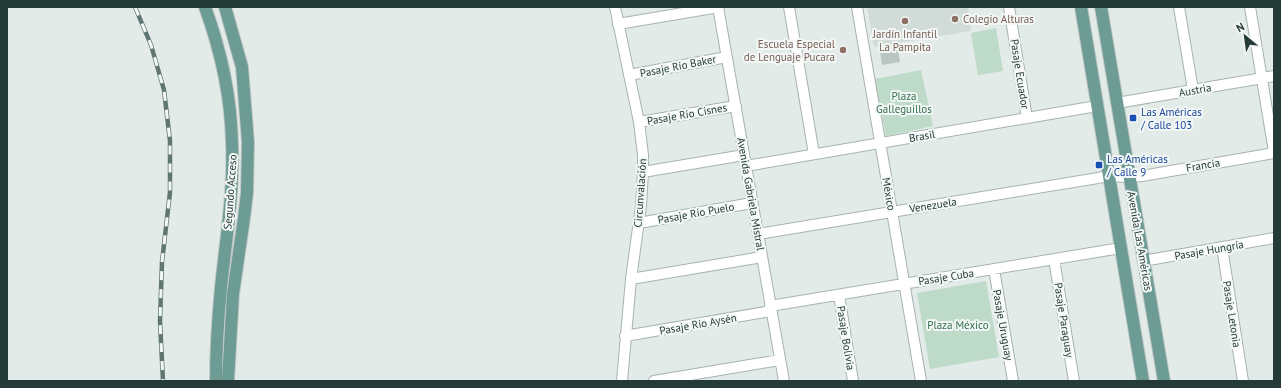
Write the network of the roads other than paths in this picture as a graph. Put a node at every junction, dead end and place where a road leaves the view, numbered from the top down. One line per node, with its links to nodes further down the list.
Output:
1 (205, 7): 48 (main road, Segundo Acceso)
2 (226, 7): 49 (main road, Segundo Acceso)
3 (615, 7): 12 (street, Circunvalación)
4 (719, 7): 12 (street); 13 (street, Avenida Gabriela Mistral)
5 (789, 7): 25 (street)
6 (857, 7): 23 (street, México)
7 (1009, 7): 21 (street, Pasaje Ecuador)
8 (1081, 7): 20 (main road, Avenida Las Américas)
9 (1101, 7): 18 (main road, Avenida Las Américas)
10 (1179, 7): 17 (street)
11 (1250, 7): 16 (street)
12 (618, 24): 14 (street, Circunvalación)
13 (727, 57): 14 (street, Pasaje Río Baker); 19 (street, Avenida Gabriela Mistral)
14 (629, 75): 22 (street, Circunvalación)
15 (1274, 76): 16 (street, Austria)
16 (1262, 78): 17 (street, Austria); 24 (street)
17 (1193, 90): 18 (street, Austria)
18 (1117, 103): 30 (main road, Avenida Las Américas)
19 (736, 106): 22 (street, Pasaje Río Cisnes); 26 (street, Avenida Gabriela Mistral)
20 (1097, 106): 21 (street, Brasil); 29 (main road, Avenida Las Américas)
21 (1027, 118): 23 (street, Brasil)
22 (639, 122): 28 (street, Circunvalación)
23 (880, 143): 25 (street, Brasil); 32 (street, México)
24 (1274, 153): 30 (street, Francia)
25 (814, 154): 27 (street, Brasil)
26 (744, 156): 27 (street, Avenida Gabriela Mistral); 28 (street)
27 (746, 166): 31 (street, Avenida Gabriela Mistral)
28 (643, 172): 33 (street, Circunvalación)
29 (1109, 176): 30 (street, Francia); 32 (street, Venezuela); 37 (main road, Avenida Las Américas)
30 (1129, 177): 40 (main road, Avenida Las Américas)
31 (752, 203): 33 (street, Pasaje Río Puelo); 34 (street, Avenida Gabriela Mistral)
32 (892, 212): 34 (street, Venezuela); 43 (street, México)
33 (639, 223): 42 (street, Circunvalación)
34 (758, 234): 38 (street, Avenida Gabriela Mistral)
35 (1274, 238): 36 (street, Pasaje Hungría)
36 (1222, 247): 40 (street, Pasaje Hungría); 59 (street, Pasaje Letonia)
37 (1121, 248): 39 (street, Pasaje Cuba); 57 (main road, Avenida Las Américas)
38 (762, 257): 42 (street); 45 (street, Avenida Gabriela Mistral)
39 (1054, 259): 41 (street, Pasaje Cuba); 56 (street, Pasaje Paraguay)
40 (1143, 261): 58 (main road, Avenida Las Américas)
41 (994, 269): 43 (street, Pasaje Cuba); 55 (street, Pasaje Uruguay)
42 (631, 279): 46 (street, Circunvalación)
43 (904, 284): 44 (street, Pasaje Cuba); 54 (street, México)
44 (839, 295): 45 (street, Pasaje Cuba); 53 (street, Pasaje Bolivia)
45 (771, 309): 46 (street, Pasaje Río Aysén); 47 (street, Avenida Gabriela Mistral)
46 (625, 336): 50 (street, Circunvalación)
47 (780, 360): 51 (street); 52 (street, Avenida Gabriela Mistral)
48 (216, 381)
49 (228, 381)
50 (622, 381)
51 (654, 381)
52 (784, 381)
53 (853, 381)
54 (921, 381)
55 (1013, 381)
56 (1074, 381)
57 (1143, 381)
58 (1164, 381)
59 (1243, 381)

